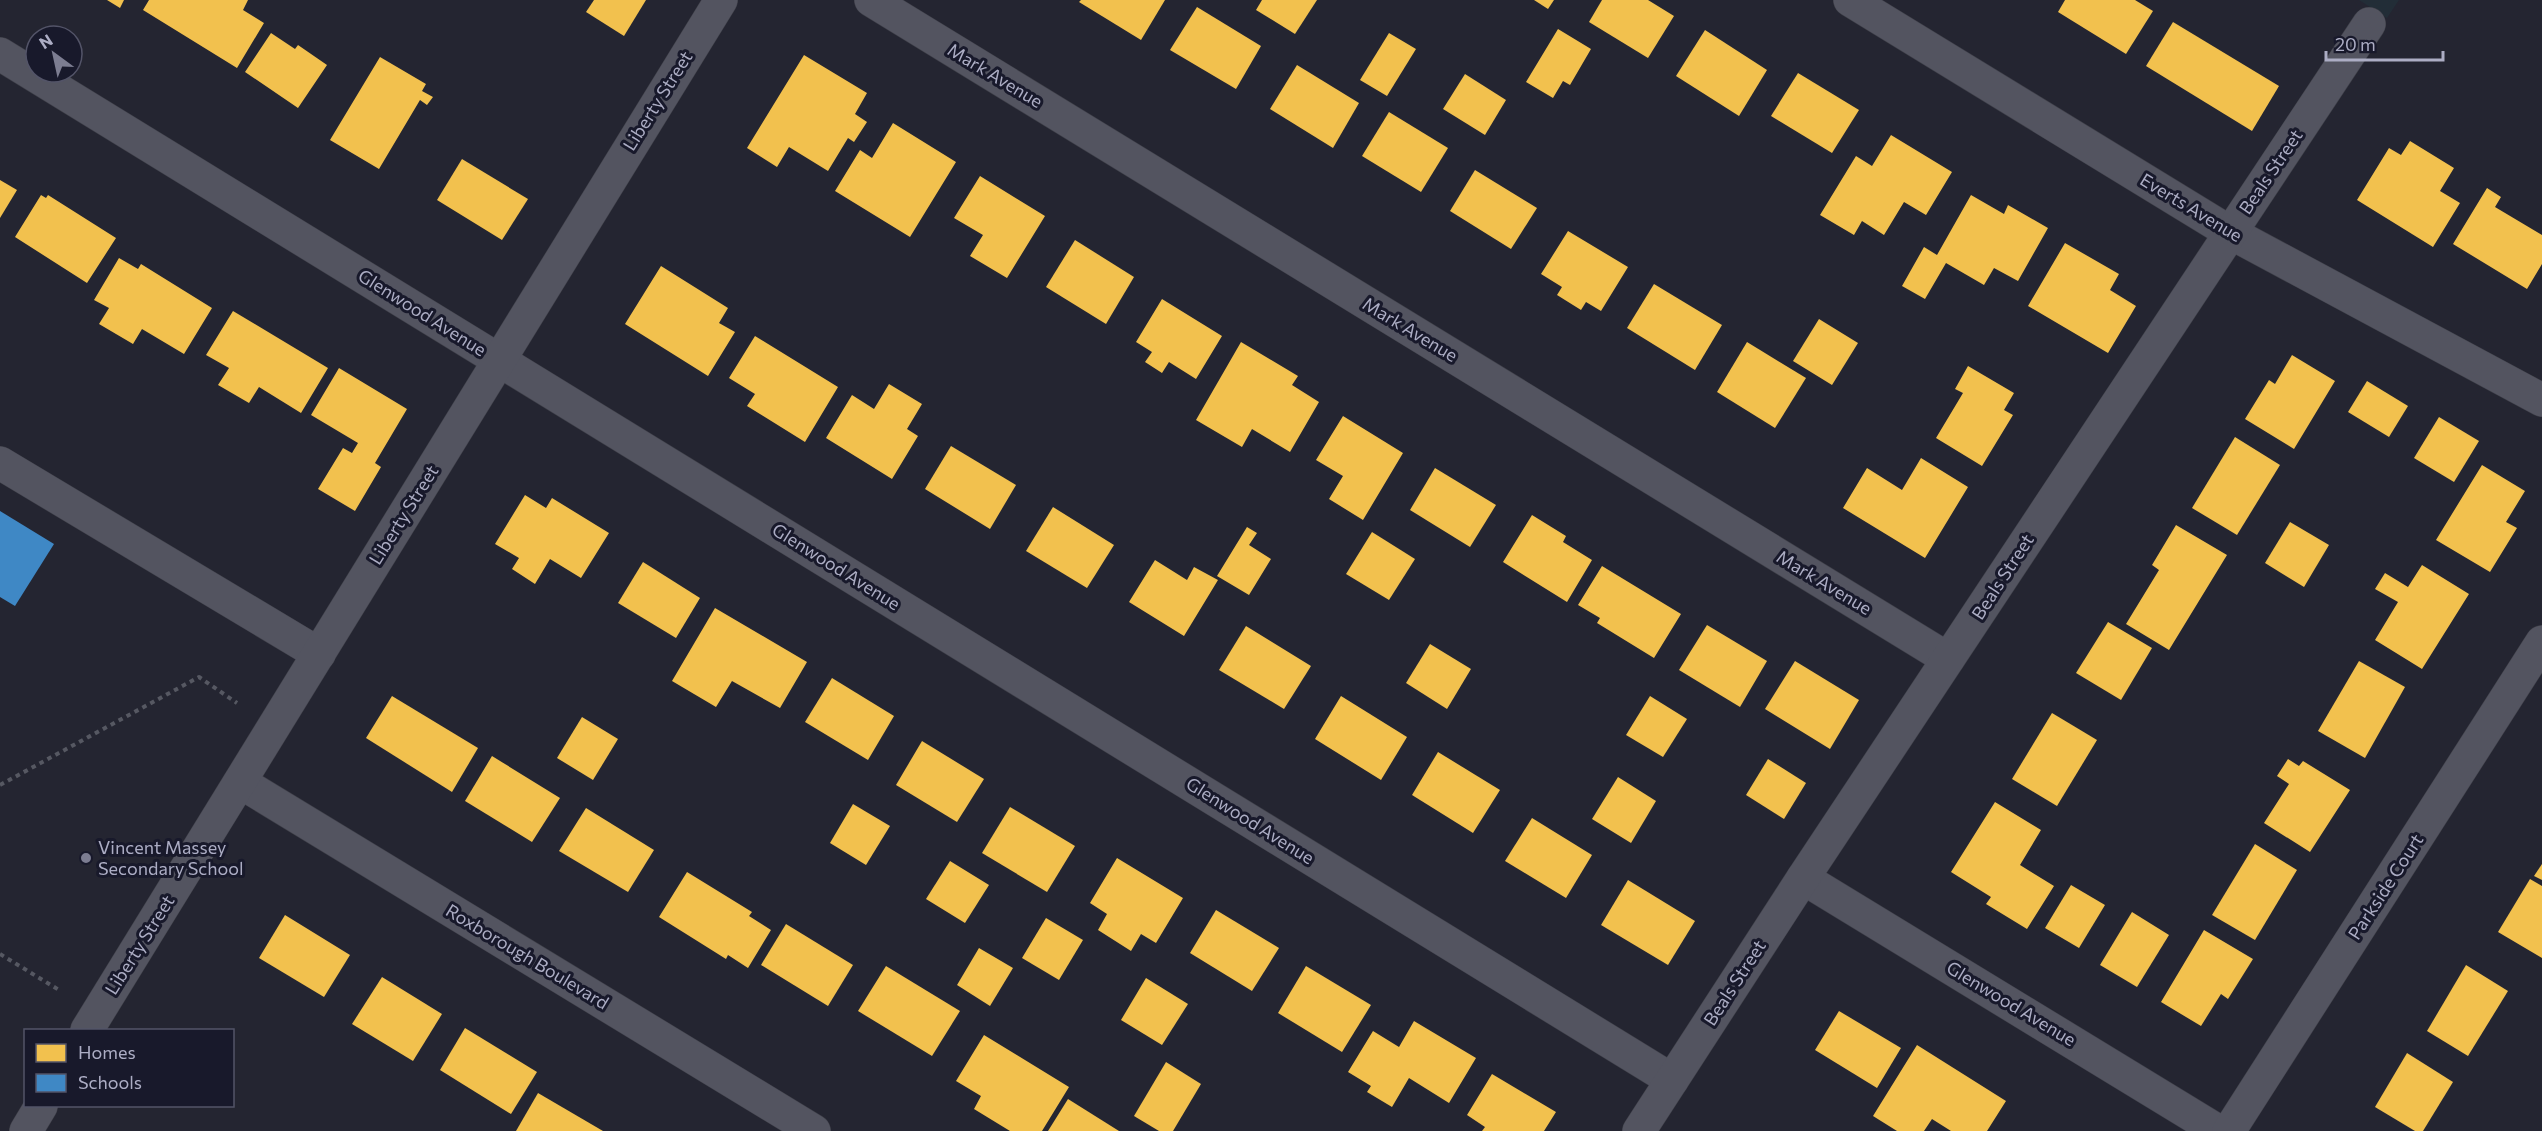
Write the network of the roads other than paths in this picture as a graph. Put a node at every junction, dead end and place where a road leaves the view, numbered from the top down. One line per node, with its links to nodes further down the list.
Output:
1 (721, 0): 7 (street, Liberty Street)
2 (871, 0): 12 (street, Mark Avenue)
3 (1850, 0): 6 (street, Everts Avenue)
4 (2369, 24): 6 (street, Beals Street)
5 (0, 54): 7 (street, Glenwood Avenue)
6 (2231, 232): 8 (street, Everts Avenue); 12 (street, Beals Street)
7 (499, 360): 11 (street, Liberty Street); 16 (street, Glenwood Avenue)
8 (2542, 400)
9 (0, 463): 11 (street)
10 (2542, 642): 22 (street, Parkside Court)
11 (319, 654): 13 (street, Liberty Street)
12 (1948, 659): 14 (street, Beals Street)
13 (240, 782): 15 (street, Liberty Street); 19 (street, Roxborough Boulevard)
14 (1803, 878): 16 (street, Beals Street); 21 (street, Glenwood Avenue)
15 (88, 1029)
16 (1672, 1080): 20 (street, Beals Street)
17 (40, 1107): 18 (street)
18 (26, 1131)
19 (814, 1131)
20 (1639, 1131)
21 (2218, 1131)
22 (2229, 1131)

